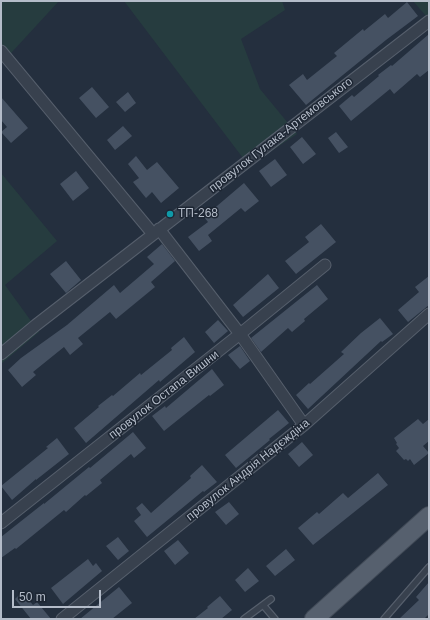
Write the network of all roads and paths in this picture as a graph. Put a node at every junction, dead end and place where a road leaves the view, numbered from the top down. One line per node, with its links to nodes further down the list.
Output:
1 (429, 21): 3 (street, провулок Гулака-Артемовського)
2 (1, 50): 3 (street)
3 (156, 232): 6 (street); 7 (street, провулок Гулака-Артемовського)
4 (325, 265): 6 (street, провулок Остапа Вишни)
5 (429, 314): 8 (street, провулок Андрія Надєждіна)
6 (240, 334): 8 (street); 10 (street, провулок Остапа Вишни)
7 (1, 354)
8 (304, 425): 14 (street, провулок Андрія Надєждіна)
9 (429, 516): 17 (main road)
10 (1, 523)
11 (429, 567): 18 (lane)
12 (271, 599): 13 (lane)
13 (263, 605): 15 (lane); 16 (lane)
14 (62, 619)
15 (244, 619)
16 (275, 619)
17 (314, 619)
18 (384, 619)

